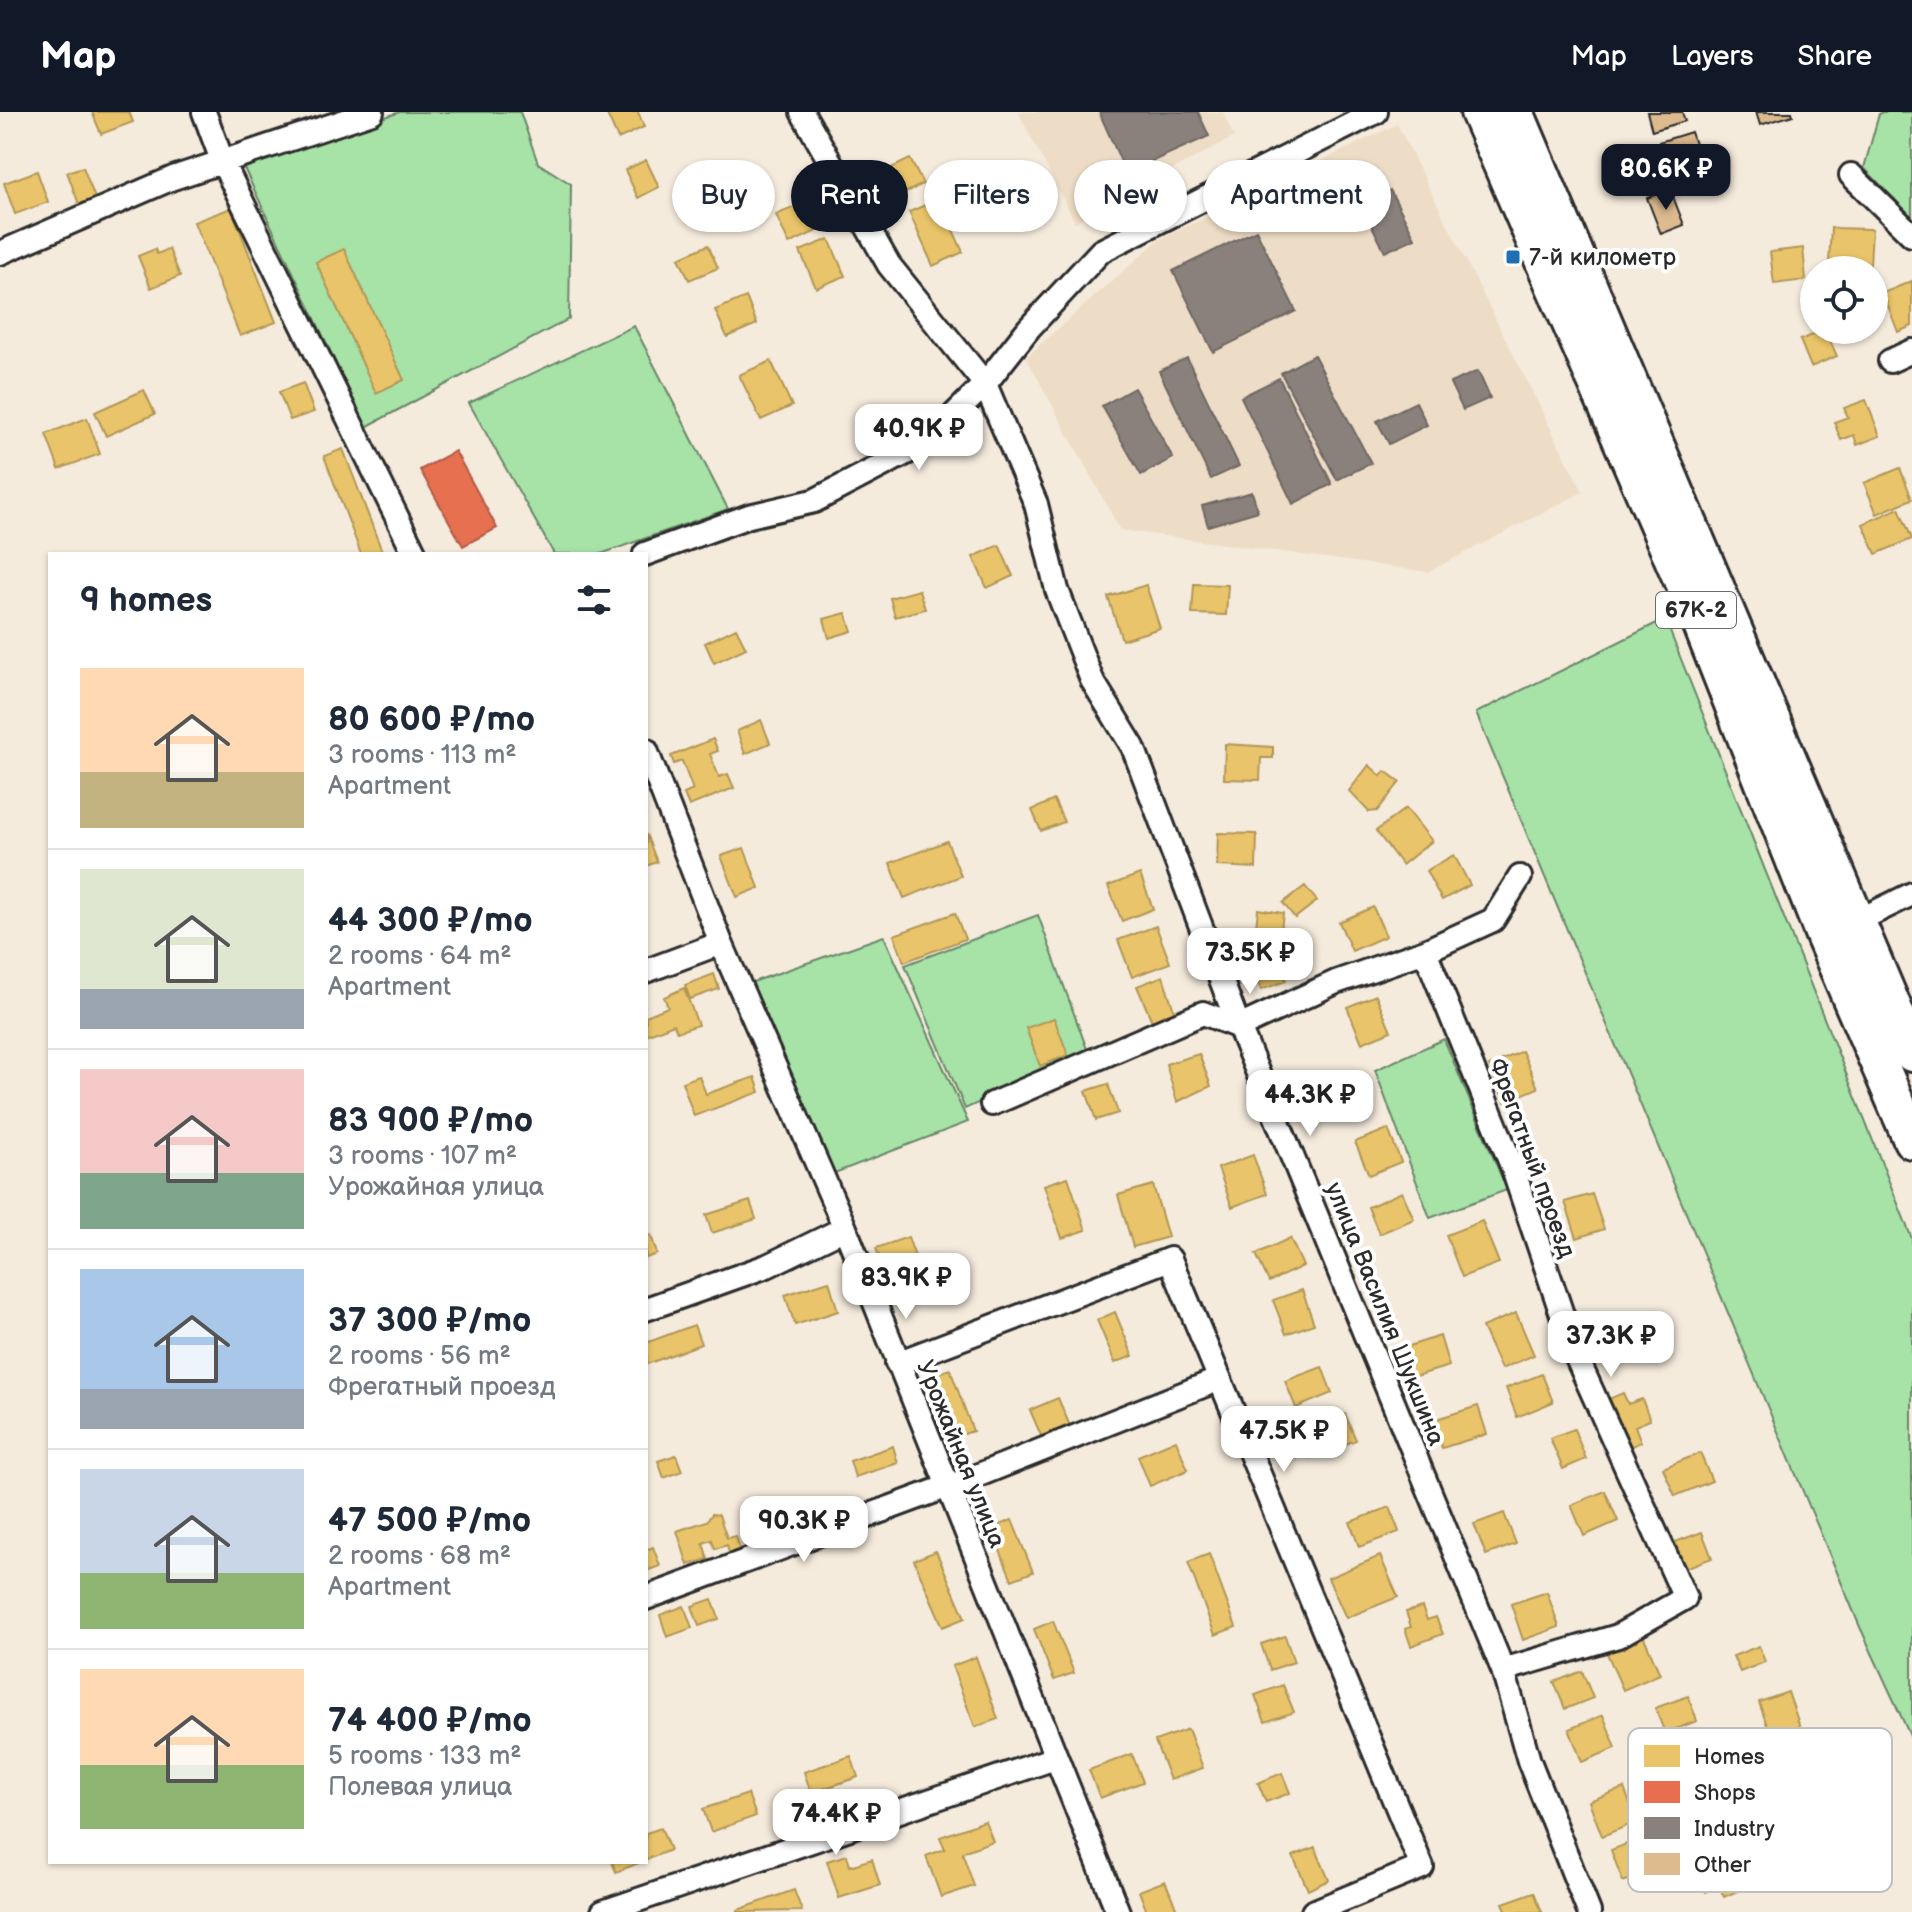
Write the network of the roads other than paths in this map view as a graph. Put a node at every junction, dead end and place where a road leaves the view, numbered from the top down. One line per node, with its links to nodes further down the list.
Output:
1 (204, 112): 7 (street)
2 (372, 112): 7 (street)
3 (802, 112): 13 (street, улица Василия Шукшина)
4 (1376, 112): 13 (street)
5 (1479, 112): 26 (main road, 67К-2)
6 (1515, 112): 19 (main road, 67К-2)
7 (223, 163): 10 (street); 14 (street)
8 (1851, 175): 9 (street)
9 (1912, 235)
10 (0, 253)
11 (1912, 351): 12 (street)
12 (1890, 361)
13 (985, 384): 15 (street); 23 (street, улица Василия Шукшина)
14 (414, 552)
15 (648, 553)
16 (648, 755): 20 (street, Урожайная улица)
17 (1520, 877): 21 (street)
18 (1912, 894): 19 (street)
19 (1855, 922): 24 (main road, 67К-2)
20 (721, 943): 22 (street); 27 (street, Урожайная улица)
21 (1425, 951): 23 (street); 33 (street, Фрегатный проезд)
22 (648, 970)
23 (1239, 1027): 25 (street); 33 (street, улица Василия Шукшина)
24 (1912, 1053)
25 (992, 1104)
26 (1912, 1140)
27 (845, 1228): 28 (street); 29 (street, Урожайная улица)
28 (648, 1308)
29 (897, 1363): 30 (street); 31 (street, Урожайная улица)
30 (1220, 1379): 31 (street); 37 (street)
31 (946, 1488): 32 (street); 34 (street, Урожайная улица)
32 (648, 1597)
33 (1503, 1670): 38 (street, улица Василия Шукшина)
34 (1055, 1758): 35 (street); 36 (street, Урожайная улица)
35 (603, 1912)
36 (1118, 1912)
37 (1313, 1912)
38 (1589, 1912)

